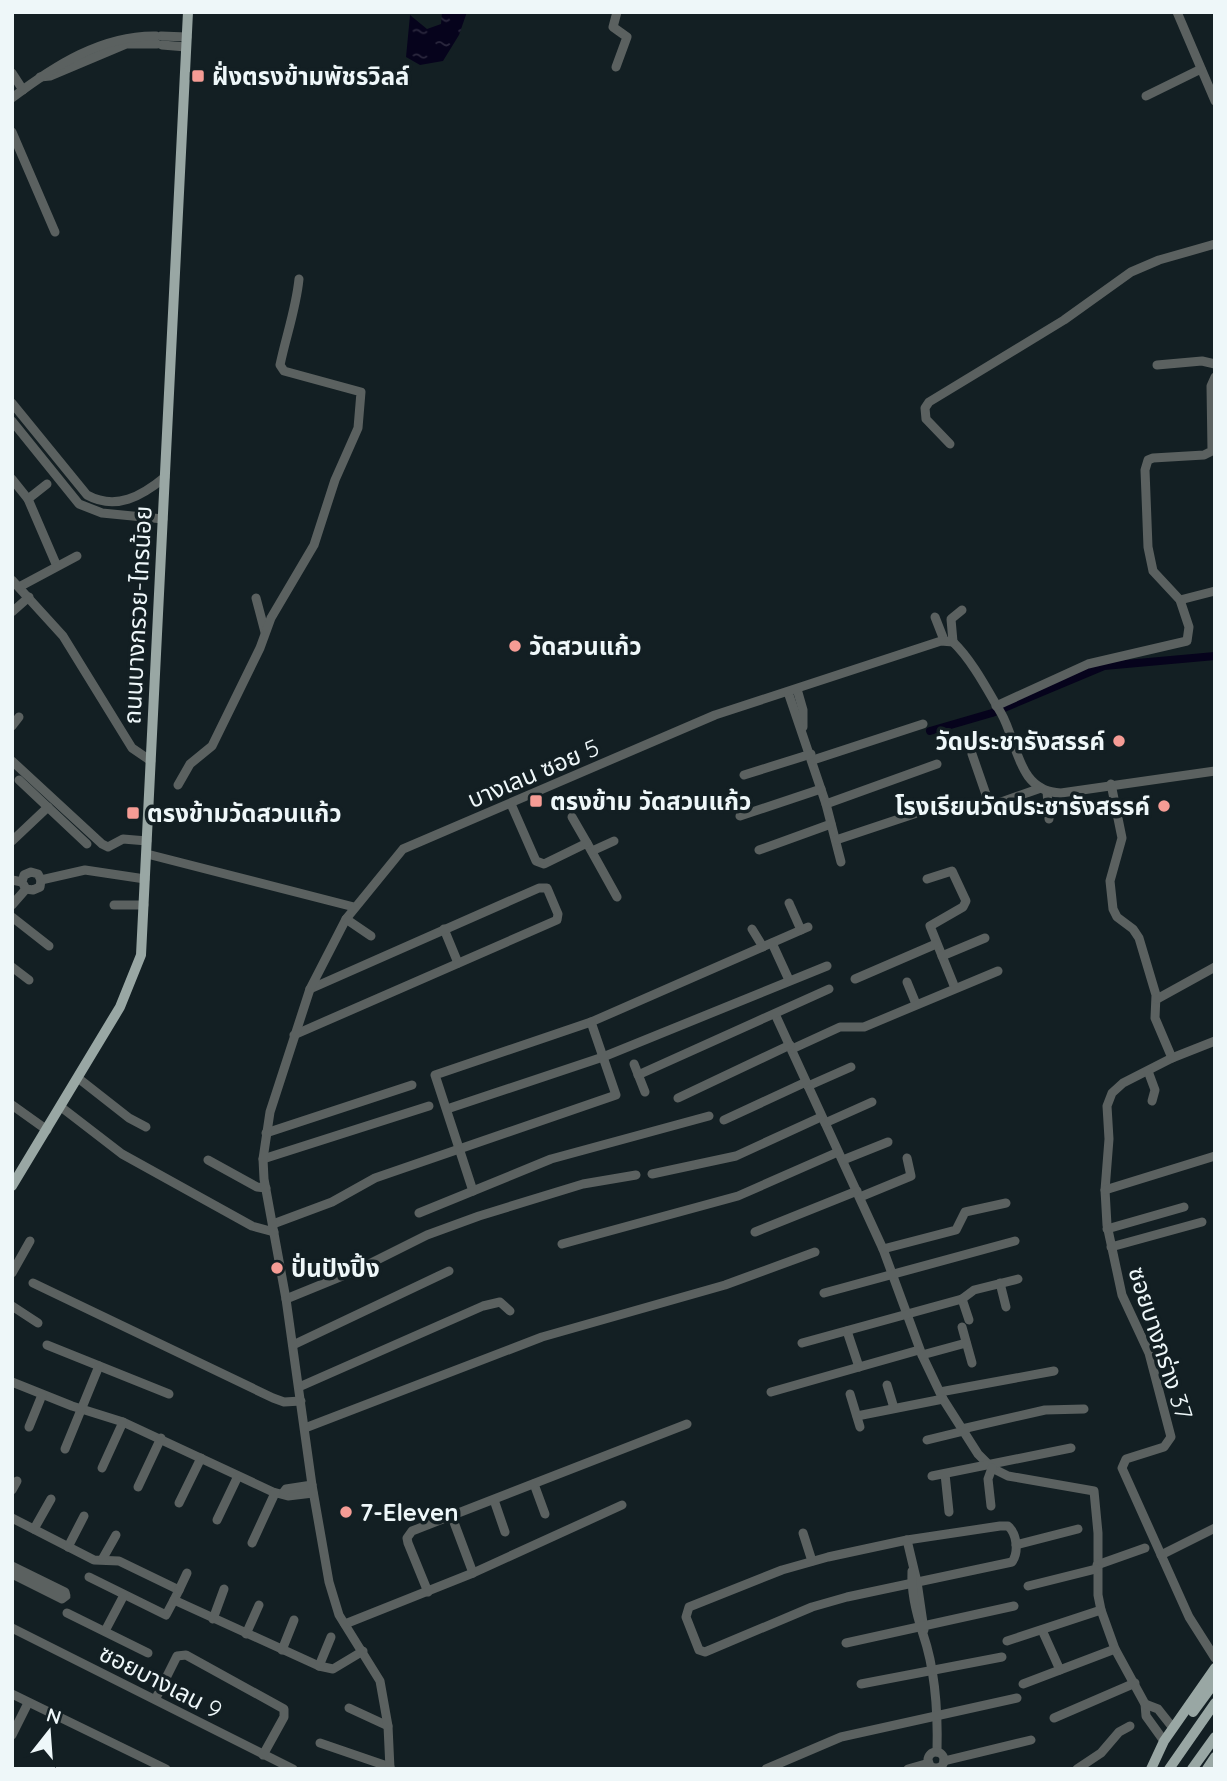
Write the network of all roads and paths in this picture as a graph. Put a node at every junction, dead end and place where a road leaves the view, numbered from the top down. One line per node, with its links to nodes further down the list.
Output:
1 (188, 12): 4 (main road, ถนนบางกรวย-ไทรน้อย)
2 (617, 12): 5 (street)
3 (1177, 12): 6 (street)
4 (186, 42): 8 (street); 25 (main road, ถนนบางกรวย-ไทรน้อย)
5 (616, 67)
6 (1201, 69): 9 (street); 11 (street)
7 (12, 73): 8 (street)
8 (23, 90): 10 (street)
9 (1146, 96)
10 (12, 98)
11 (1215, 101)
12 (12, 132): 13 (street)
13 (55, 232)
14 (1215, 244): 23 (street)
15 (299, 279): 43 (street)
16 (1215, 364): 17 (street)
17 (1157, 365)
18 (1215, 377): 20 (street)
19 (12, 403): 21 (street)
20 (1213, 411): 39 (street)
21 (26, 419): 22 (street); 24 (street)
22 (14, 423): 26 (street)
23 (950, 444)
24 (68, 472): 26 (street); 30 (street)
25 (165, 477): 30 (street); 32 (main road, ถนนบางกรวย-ไทรน้อย)
26 (58, 478): 31 (street)
27 (12, 479): 29 (street)
28 (47, 484): 29 (street)
29 (28, 499): 34 (street)
30 (121, 502): 31 (street)
31 (121, 514): 32 (street)
32 (163, 519): 53 (main road, ถนนบางกรวย-ไทรน้อย)
33 (76, 555): 34 (street)
34 (56, 564): 35 (street)
35 (16, 583): 37 (street)
36 (1215, 591): 39 (street)
37 (29, 597): 41 (street); 53 (street)
38 (256, 598): 43 (street)
39 (1180, 600): 46 (street)
40 (962, 610): 44 (street)
41 (12, 612)
42 (935, 617): 44 (street)
43 (265, 634): 59 (street)
44 (949, 641): 45 (street, บางเลน ซอย 5); 46 (street)
45 (792, 690): 51 (street); 62 (street, บางเลน ซอย 5)
46 (998, 708): 61 (street)
47 (19, 717): 49 (street)
48 (923, 724): 51 (street)
49 (12, 726)
50 (972, 754): 61 (street)
51 (812, 757): 56 (street); 60 (street)
52 (12, 761): 72 (street)
53 (151, 761): 72 (main road, ถนนบางกรวย-ไทรน้อย)
54 (937, 764): 63 (street)
55 (1215, 771): 58 (street)
56 (744, 775)
57 (19, 780): 64 (street)
58 (1111, 784): 61 (street); 111 (street)
59 (178, 785)
60 (821, 789): 63 (street); 66 (street)
61 (1044, 790): 68 (street)
62 (511, 804): 75 (street); 88 (street, บางเลน ซอย 5)
63 (826, 804): 69 (street)
64 (48, 807): 70 (street); 74 (street)
65 (920, 812): 71 (street)
66 (740, 816)
67 (572, 817): 75 (street)
68 (1049, 819)
69 (831, 824): 71 (street); 76 (street)
70 (14, 836)
71 (836, 840): 78 (street)
72 (148, 841): 77 (main road, ถนนบางกรวย-ไทรน้อย)
73 (614, 841): 75 (street)
74 (87, 844)
75 (590, 847): 83 (street)
76 (758, 850)
77 (147, 854): 79 (main road, ถนนบางกรวย-ไทรน้อย); 88 (street)
78 (841, 862)
79 (145, 879): 81 (street); 87 (main road, ถนนบางกรวย-ไทรน้อย)
80 (927, 879): 95 (street)
81 (41, 880): 82 (street); 82 (street)
82 (20, 884): 85 (street)
83 (617, 897)
84 (789, 903): 96 (street)
85 (12, 905)
86 (114, 905): 87 (street)
87 (144, 905): 124 (main road, ถนนบางกรวย-ไทรน้อย)
88 (354, 907): 90 (street, บางเลน ซอย 5)
89 (12, 917): 97 (street)
90 (346, 919): 93 (street); 109 (street, บางเลน ซอย 5)
91 (444, 929): 99 (street); 99 (street); 109 (street)
92 (752, 929): 96 (street)
93 (371, 936)
94 (985, 937): 98 (street)
95 (936, 944): 98 (street); 104 (street)
96 (767, 945): 106 (street); 114 (street)
97 (49, 946)
98 (942, 956): 108 (street)
99 (458, 963): 115 (street)
100 (827, 965): 106 (street)
101 (12, 967): 105 (street)
102 (1215, 967): 111 (street)
103 (998, 971): 108 (street)
104 (855, 979)
105 (29, 980)
106 (789, 980): 118 (street)
107 (907, 982): 112 (street)
108 (955, 988): 112 (street)
109 (310, 989): 115 (street, บางเลน ซอย 5)
110 (829, 989): 113 (street)
111 (1157, 999): 119 (street)
112 (916, 1004): 117 (street)
113 (775, 1014): 117 (street); 123 (street)
114 (591, 1022): 118 (street); 134 (street)
115 (294, 1035): 140 (street, บางเลน ซอย 5)
116 (1215, 1041): 119 (street, ซอยบางกร่าง 37)
117 (791, 1047): 125 (street); 128 (street)
118 (603, 1057): 134 (street); 142 (street)
119 (1172, 1058): 122 (street, ซอยบางกร่าง 37)
120 (634, 1065): 123 (street)
121 (851, 1067): 125 (street)
122 (1148, 1071): 129 (street); 152 (street, ซอยบางกร่าง 37)
123 (638, 1075): 127 (street)
124 (78, 1078): 133 (main road, ถนนบางกรวย-ไทรน้อย); 138 (street)
125 (807, 1084): 136 (street); 137 (street)
126 (412, 1085): 140 (street)
127 (645, 1092)
128 (678, 1098)
129 (1152, 1101)
130 (872, 1102): 137 (street)
131 (12, 1105): 139 (street)
132 (429, 1106): 146 (street)
133 (61, 1107): 139 (main road, ถนนบางกรวย-ไทรน้อย); 159 (street)
134 (446, 1109): 142 (street)
135 (709, 1116): 153 (street)
136 (724, 1120)
137 (823, 1120): 143 (street); 148 (street)
138 (146, 1127)
139 (47, 1130): 150 (main road, ถนนบางกรวย-ไทรน้อย)
140 (266, 1133): 146 (street, บางเลน ซอย 5)
141 (888, 1142): 143 (street)
142 (460, 1149): 153 (street); 159 (street)
143 (841, 1156): 154 (street); 164 (street)
144 (1215, 1156): 152 (street)
145 (907, 1158): 154 (street)
146 (263, 1159): 151 (street, บางเลน ซอย 5)
147 (208, 1160): 151 (street)
148 (652, 1174)
149 (636, 1175): 175 (street)
150 (12, 1186)
151 (266, 1188): 159 (street, บางเลน ซอย 5)
152 (1105, 1190): 160 (street, ซอยบางกร่าง 37)
153 (473, 1191): 157 (street)
154 (859, 1194): 161 (street); 166 (street)
155 (1006, 1203): 166 (street)
156 (1184, 1207): 160 (street)
157 (419, 1213)
158 (1202, 1222): 165 (street)
159 (273, 1228): 175 (street, บางเลน ซอย 5)
160 (1107, 1229): 165 (street, ซอยบางกร่าง 37)
161 (755, 1232)
162 (30, 1241): 169 (street)
163 (1015, 1241): 170 (street)
164 (562, 1244)
165 (1111, 1247): 249 (street, ซอยบางกร่าง 37)
166 (883, 1249): 170 (street)
167 (815, 1252): 209 (street)
168 (449, 1271): 186 (street)
169 (12, 1273)
170 (892, 1274): 174 (street); 180 (street)
171 (1018, 1279): 173 (street)
172 (33, 1283): 200 (street)
173 (1000, 1283): 176 (street); 178 (street)
174 (824, 1293)
175 (286, 1299): 186 (street, บางเลน ซอย 5)
176 (962, 1299): 180 (street); 184 (street)
177 (12, 1306): 181 (street)
178 (1006, 1307)
179 (510, 1311): 194 (street)
180 (906, 1314): 182 (street); 187 (street)
181 (38, 1323)
182 (846, 1331): 183 (street); 190 (street)
183 (802, 1343)
184 (966, 1343): 187 (street); 188 (street)
185 (47, 1345): 189 (street)
186 (293, 1345): 194 (street, บางเลน ซอย 5)
187 (921, 1352): 190 (street); 199 (street)
188 (972, 1363)
189 (100, 1366): 196 (street); 202 (street)
190 (859, 1367): 195 (street)
191 (1054, 1371): 199 (street)
192 (12, 1382): 198 (street)
193 (887, 1385): 201 (street)
194 (299, 1387): 200 (street, บางเลน ซอย 5)
195 (771, 1392)
196 (169, 1394)
197 (850, 1394): 204 (street)
198 (43, 1395): 202 (street); 207 (street)
199 (941, 1396): 201 (street); 210 (street)
200 (301, 1401): 209 (street, บางเลน ซอย 5)
201 (894, 1408): 204 (street)
202 (82, 1409): 205 (street); 214 (street)
203 (1084, 1409): 210 (street)
204 (857, 1416): 208 (street)
205 (123, 1422): 211 (street); 217 (street)
206 (687, 1424): 222 (street)
207 (29, 1427)
208 (860, 1427)
209 (305, 1428): 224 (street, บางเลน ซอย 5)
210 (963, 1430): 212 (street); 216 (street)
211 (161, 1438): 215 (street); 223 (street)
212 (927, 1440)
213 (1071, 1448): 216 (street)
214 (65, 1449)
215 (201, 1458): 219 (street); 229 (street)
216 (990, 1467): 218 (street); 231 (street); 253 (street)
217 (102, 1468)
218 (945, 1474): 220 (street); 232 (street)
219 (238, 1476): 226 (street); 237 (street)
220 (932, 1476)
221 (18, 1481): 225 (street)
222 (534, 1484): 228 (street); 233 (street)
223 (138, 1487)
224 (312, 1489): 226 (street); 271 (street, บางเลน ซอย 5)
225 (12, 1490)
226 (279, 1493): 245 (street)
227 (51, 1499): 240 (street)
228 (494, 1500): 235 (street); 241 (street)
229 (179, 1503)
230 (622, 1505): 255 (street)
231 (991, 1506)
232 (948, 1512)
233 (545, 1514)
234 (84, 1516): 247 (street)
235 (452, 1517): 255 (street); 262 (street)
236 (12, 1518): 240 (street)
237 (217, 1520)
238 (1078, 1528): 246 (street)
239 (1215, 1528): 249 (street)
240 (34, 1529): 247 (street)
241 (505, 1532)
242 (803, 1533): 251 (street)
243 (116, 1535): 250 (street)
244 (907, 1540): 246 (street); 251 (street); 258 (street)
245 (251, 1543)
246 (1016, 1545): 258 (street)
247 (68, 1547): 250 (street)
248 (1145, 1548): 253 (street)
249 (1161, 1555): 285 (street, ซอยบางกร่าง 37)
250 (103, 1558): 261 (street)
251 (811, 1561): 258 (street)
252 (12, 1566): 256 (street)
253 (1097, 1567): 259 (street); 267 (street)
254 (187, 1573): 261 (street)
255 (472, 1573): 262 (street)
256 (12, 1574)
257 (89, 1577): 263 (street)
258 (914, 1582): 273 (street)
259 (1028, 1586)
260 (224, 1589): 269 (street)
261 (179, 1590): 264 (street)
262 (428, 1592): 271 (street)
263 (124, 1594): 264 (street); 275 (street)
264 (174, 1600): 269 (street)
265 (259, 1605): 276 (street)
266 (1014, 1606): 273 (street)
267 (1101, 1610): 274 (street); 280 (street)
268 (67, 1613): 275 (street)
269 (212, 1619): 276 (street)
270 (294, 1620): 281 (street)
271 (345, 1624): 282 (street, บางเลน ซอย 5)
272 (12, 1628): 295 (street, ซอยบางเลน 9)
273 (922, 1629): 279 (street); 288 (street)
274 (1042, 1630): 278 (street); 289 (street)
275 (106, 1632): 283 (street)
276 (246, 1634): 281 (street)
277 (331, 1637): 286 (street)
278 (1007, 1641)
279 (846, 1643)
280 (1115, 1649): 289 (street); 291 (street)
281 (282, 1650): 286 (street)
282 (363, 1651): 286 (street); 303 (street, บางเลน ซอย 5)
283 (148, 1653)
284 (1002, 1657): 288 (street)
285 (1215, 1658)
286 (319, 1666)
287 (1215, 1668): 305 (main road)
288 (930, 1670): 293 (street); 301 (street)
289 (1060, 1670): 292 (street)
290 (1215, 1682): 322 (main road)
291 (1135, 1683): 299 (street); 302 (street)
292 (1023, 1684)
293 (861, 1685)
294 (12, 1694): 297 (street)
295 (156, 1698): 312 (street, ซอยบางเลน 9); 312 (street)
296 (1017, 1698): 301 (street)
297 (28, 1703): 306 (street); 317 (street)
298 (1215, 1703): 323 (main road)
299 (1145, 1704): 305 (street); 309 (street)
300 (349, 1708): 303 (street)
301 (936, 1715): 311 (street); 319 (street)
302 (1054, 1718)
303 (388, 1726): 316 (street, บางเลน ซอย 5)
304 (1130, 1726): 321 (street)
305 (1173, 1728): 309 (main road)
306 (12, 1735)
307 (1215, 1737): 324 (main road)
308 (1031, 1740): 314 (street)
309 (1164, 1741): 322 (main road)
310 (320, 1743): 316 (street)
311 (936, 1752): 314 (street); 315 (street)
312 (263, 1755): 318 (street, ซอยบางเลน 9)
313 (1215, 1757): 325 (main road)
314 (944, 1761): 315 (street)
315 (933, 1767): 320 (street)
316 (390, 1768)
317 (166, 1769)
318 (293, 1769)
319 (766, 1769)
320 (908, 1769)
321 (1077, 1769)
322 (1152, 1769)
323 (1169, 1769)
324 (1192, 1769)
325 (1207, 1769)

